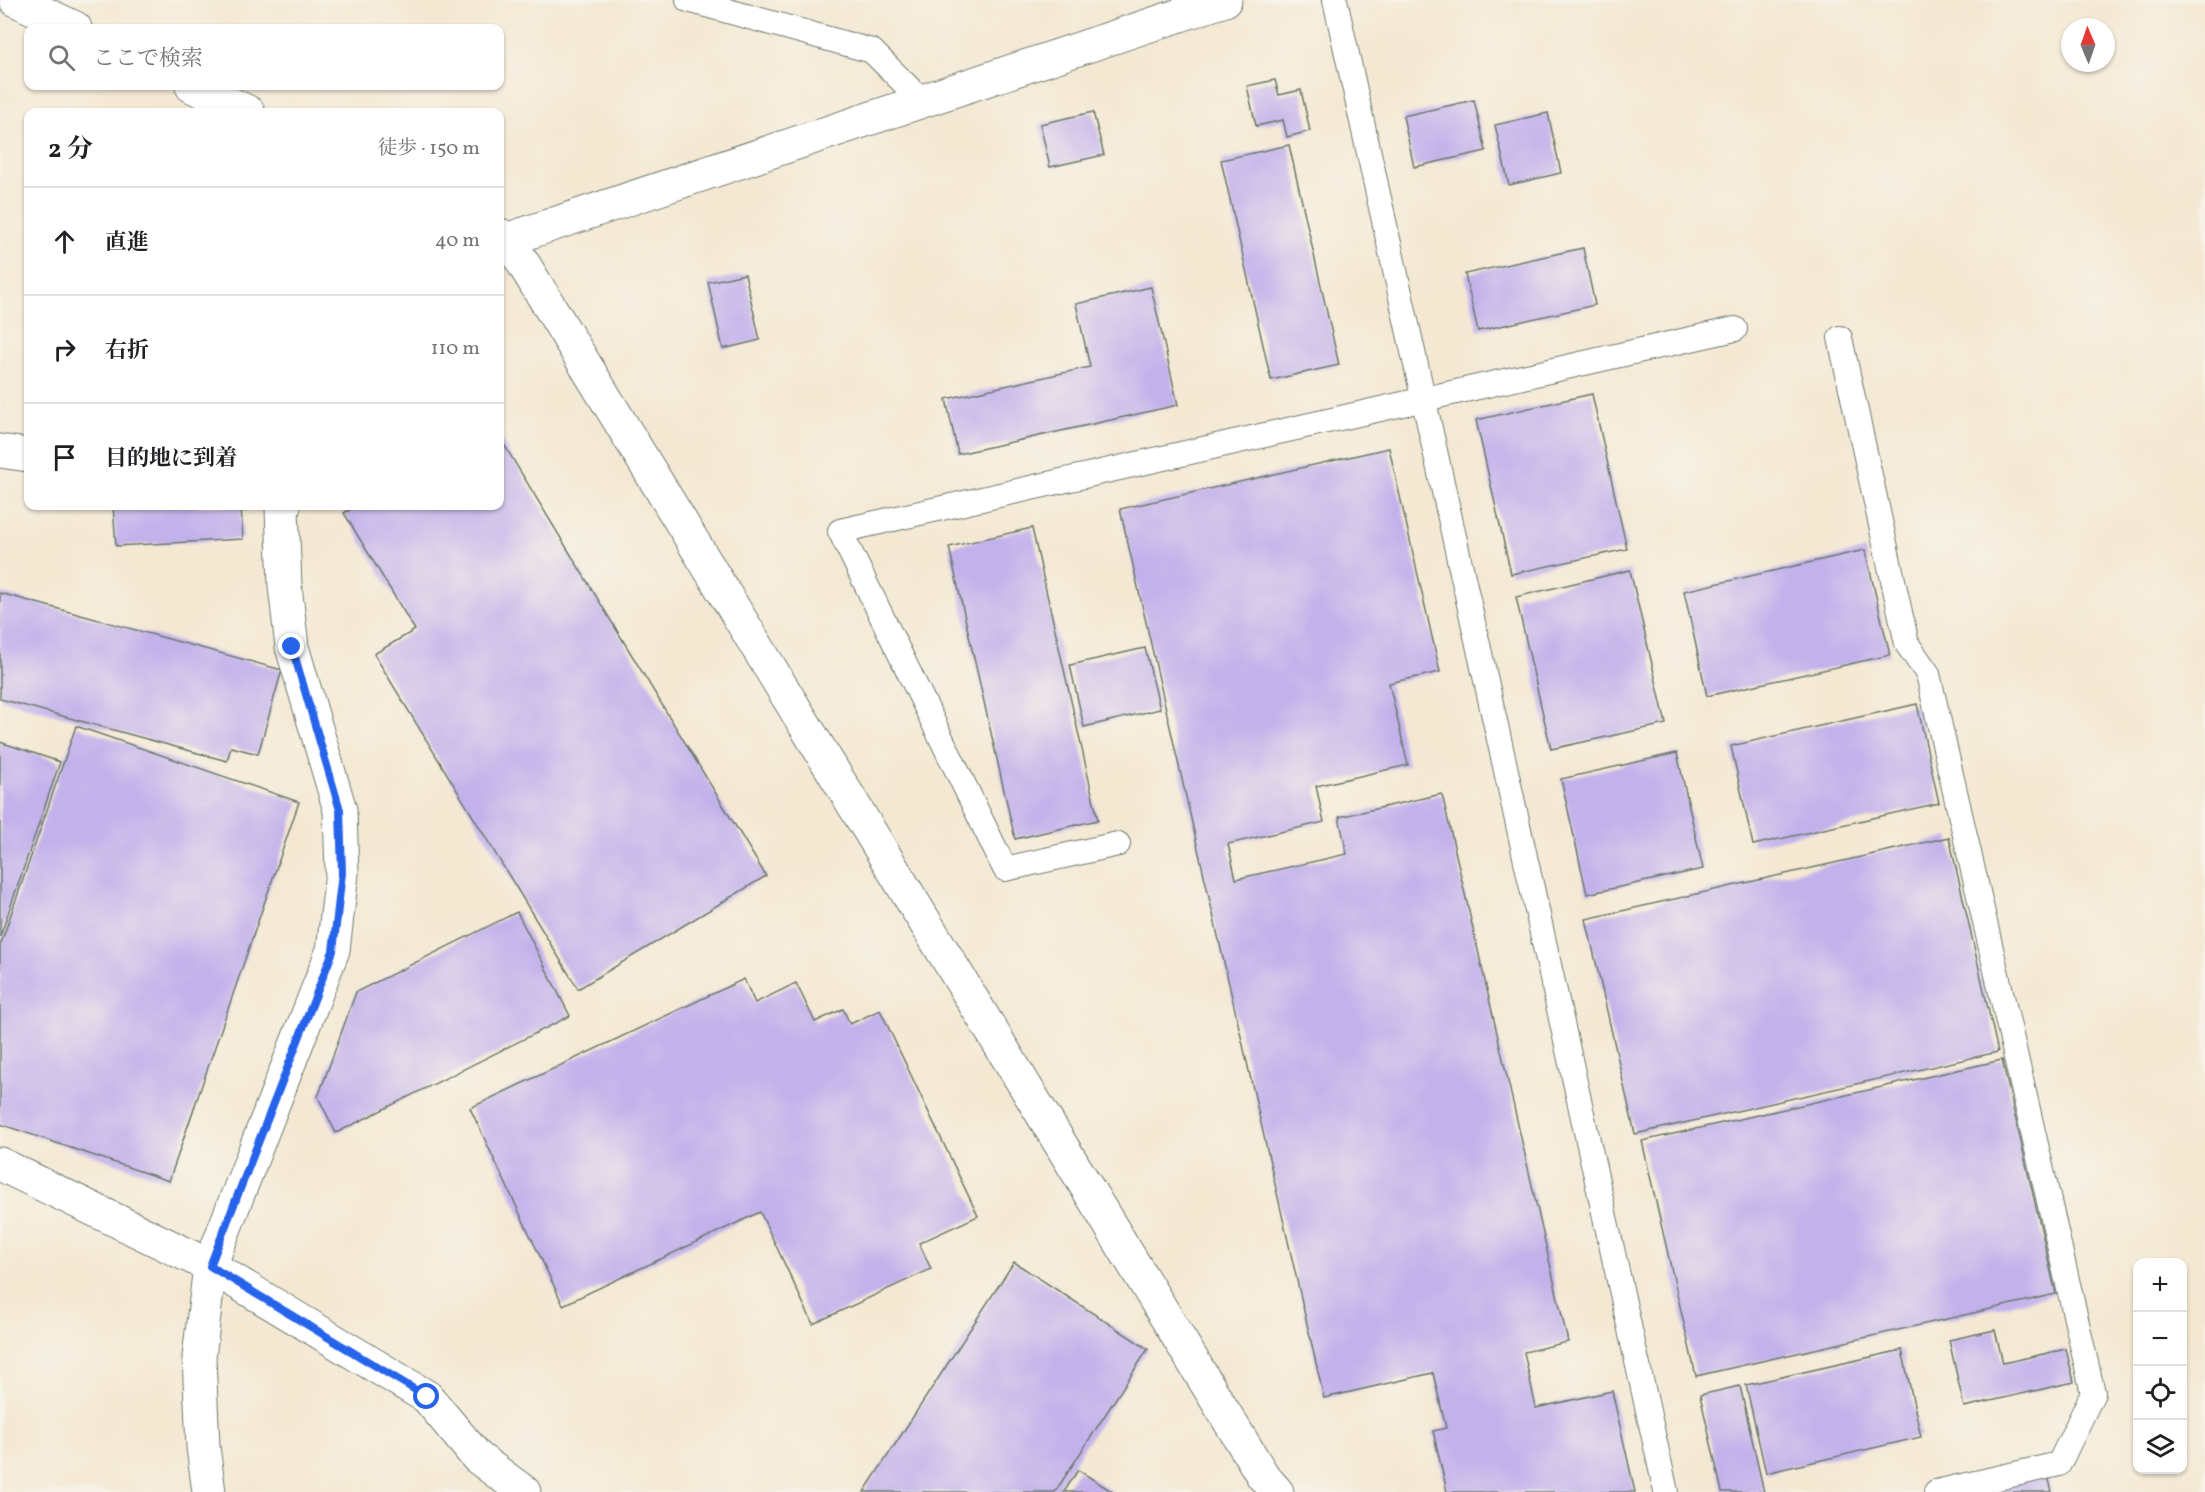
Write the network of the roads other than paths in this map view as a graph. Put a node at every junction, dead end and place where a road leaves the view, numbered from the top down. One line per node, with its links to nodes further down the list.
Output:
1 (16, 0): 5 (street)
2 (688, 0): 7 (lane)
3 (1226, 0): 7 (street)
4 (1335, 0): 13 (lane)
5 (67, 24)
6 (201, 90): 8 (street)
7 (922, 101): 9 (street)
8 (239, 108)
9 (504, 239)
10 (504, 241): 22 (street)
11 (1735, 329): 13 (lane)
12 (1840, 338): 24 (lane)
13 (1423, 400): 17 (lane); 23 (lane)
14 (0, 451): 15 (street)
15 (24, 454)
16 (282, 510): 19 (street)
17 (1118, 844)
18 (0, 1164): 19 (street)
19 (210, 1266): 20 (street); 21 (street)
20 (209, 1492)
21 (524, 1492)
22 (1277, 1492)
23 (1666, 1492)
24 (1936, 1492)

